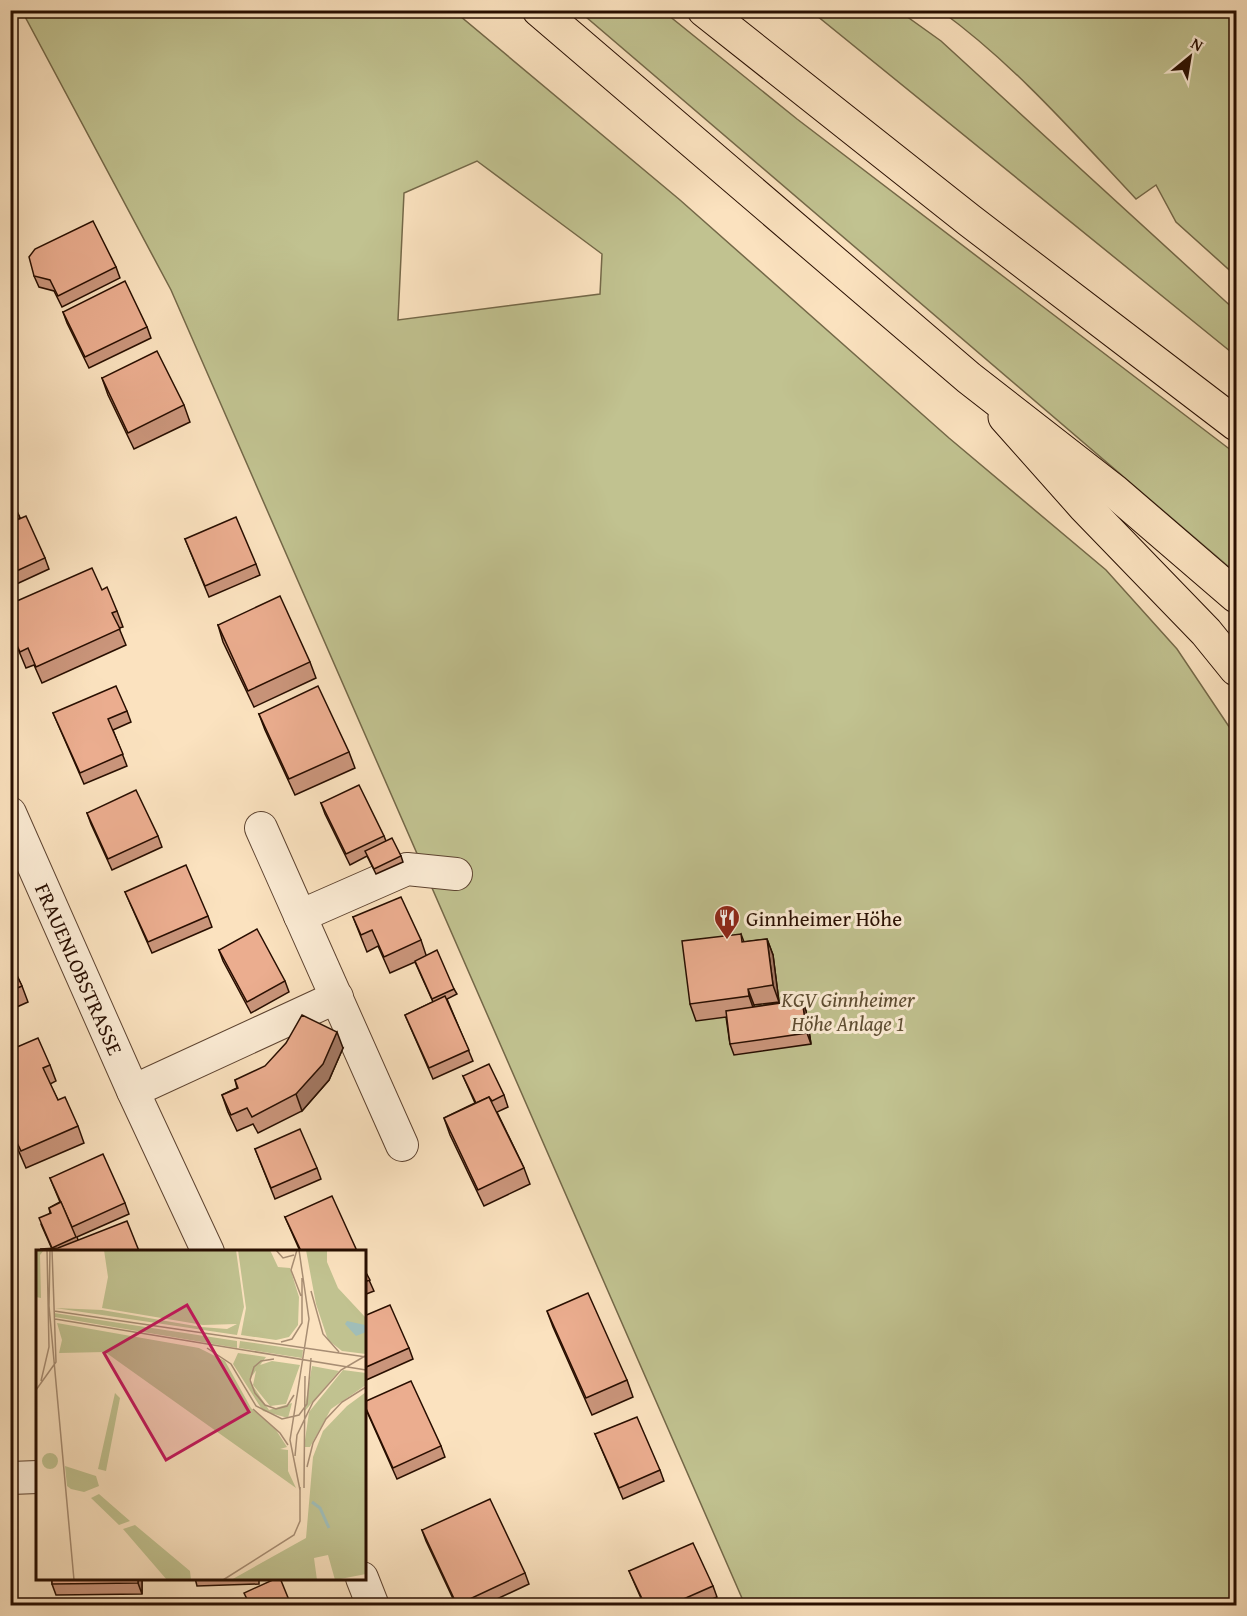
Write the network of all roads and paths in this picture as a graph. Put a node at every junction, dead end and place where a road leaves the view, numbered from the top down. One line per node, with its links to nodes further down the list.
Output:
1 (539, 10): 3 (highway)
2 (704, 10): 4 (highway)
3 (969, 378): 5 (highway); 6 (highway)
4 (1236, 424)
5 (1236, 596)
6 (1236, 669)
7 (10, 813): 12 (street, FRAUENLOBSTRASSE)
8 (261, 828): 10 (street)
9 (456, 874): 10 (street)
10 (300, 916): 11 (street)
11 (337, 997): 12 (street); 13 (street)
12 (133, 1091): 14 (street, FRAUENLOBSTRASSE)
13 (402, 1144)
14 (208, 1250)
15 (10, 1478): 16 (street)
16 (36, 1478)
17 (363, 1580): 18 (street)
18 (374, 1605)

